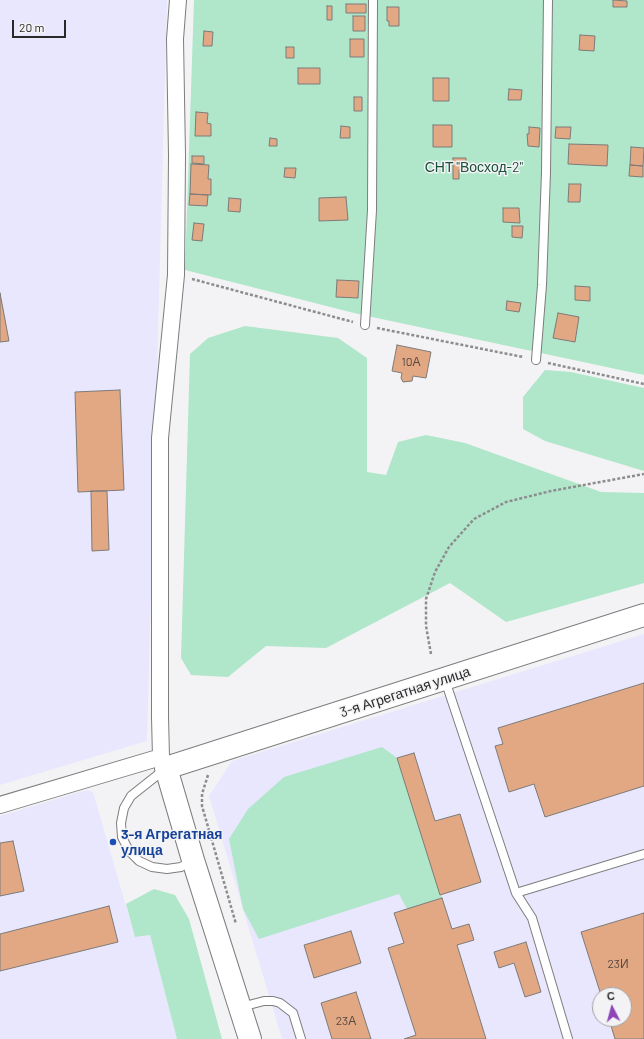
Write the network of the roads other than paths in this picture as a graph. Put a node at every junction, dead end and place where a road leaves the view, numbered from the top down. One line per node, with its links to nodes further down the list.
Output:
1 (178, 0): 8 (street)
2 (373, 0): 4 (lane)
3 (548, 0): 5 (lane)
4 (365, 325)
5 (536, 360)
6 (644, 615): 7 (street, 3-я Агрегатная улица)
7 (445, 679): 8 (street, 3-я Агрегатная улица); 12 (lane)
8 (164, 762): 9 (street); 11 (street); 11 (lane)
9 (0, 805)
10 (644, 854): 12 (lane)
11 (193, 860): 13 (street)
12 (516, 893): 16 (lane)
13 (240, 1008): 14 (street); 15 (lane)
14 (250, 1039)
15 (301, 1039)
16 (568, 1039)

